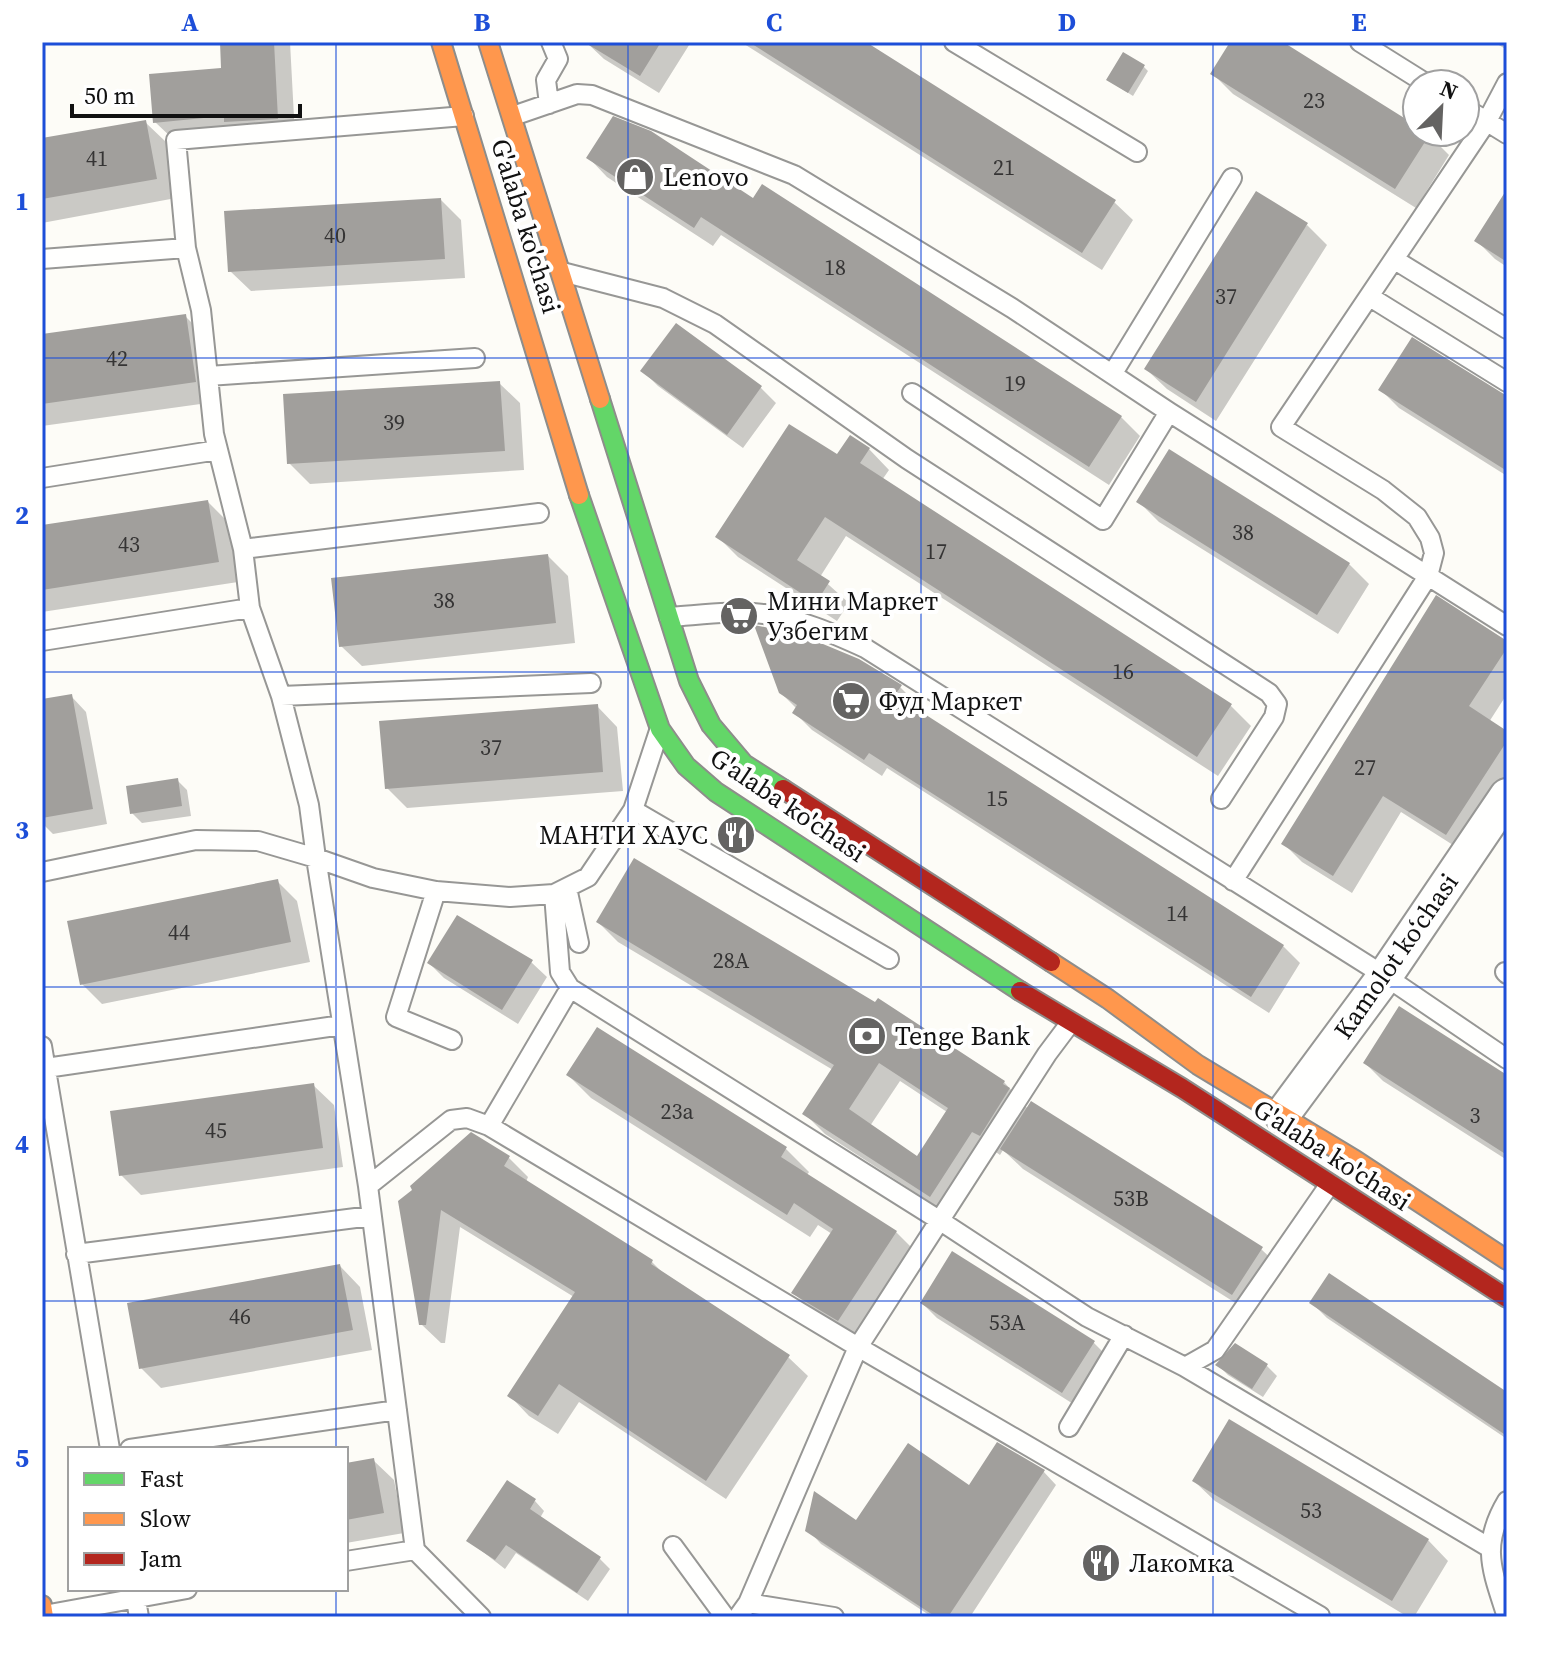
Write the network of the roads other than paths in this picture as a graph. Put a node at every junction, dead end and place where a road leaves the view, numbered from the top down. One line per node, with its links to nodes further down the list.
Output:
1 (441, 42): 9 (main road, G'alaba ko'chasi)
2 (488, 42): 10 (main road, G'alaba ko'chasi)
3 (551, 42): 8 (lane)
4 (954, 42): 14 (lane)
5 (1360, 42): 6 (lane)
6 (1401, 68)
7 (1507, 83): 12 (lane)
8 (549, 104): 10 (lane); 23 (lane)
9 (464, 116): 16 (lane); 25 (main road, G'alaba ko'chasi)
10 (513, 116): 19 (main road, G'alaba ko'chasi)
11 (1481, 117): 12 (lane)
12 (1487, 121): 13 (lane); 18 (lane)
13 (1507, 134)
14 (1137, 152)
15 (1232, 178): 23 (lane)
16 (186, 248): 17 (lane); 24 (lane)
17 (42, 259)
18 (1395, 260): 20 (lane); 21 (lane)
19 (559, 272): 25 (main road, G'alaba ko'chasi); 42 (lane)
20 (1370, 297): 26 (lane); 33 (lane)
21 (1507, 329)
22 (475, 358): 24 (lane)
23 (1113, 373): 28 (lane)
24 (208, 376): 29 (lane)
25 (570, 381): 35 (main road, G'alaba ko'chasi); 40 (main road, G'alaba ko'chasi)
26 (1507, 382)
27 (912, 393): 28 (lane)
28 (1169, 412): 33 (lane)
29 (218, 450): 30 (lane); 32 (lane)
30 (42, 478)
31 (539, 513): 32 (lane)
32 (243, 549): 34 (lane)
33 (1428, 576): 36 (lane); 46 (lane)
34 (250, 608): 37 (lane); 39 (lane)
35 (669, 617): 46 (lane); 53 (main road, G'alaba ko'chasi)
36 (1507, 626)
37 (42, 641)
38 (591, 683): 39 (lane)
39 (281, 696): 44 (lane)
40 (660, 729): 43 (lane); 53 (main road, G'alaba ko'chasi)
41 (1507, 796): 51 (street, Kamolot koʻchasi)
42 (1221, 799)
43 (633, 810): 48 (lane); 50 (lane)
44 (316, 858): 45 (lane); 47 (lane); 55 (lane)
45 (42, 872)
46 (1233, 881): 51 (lane)
47 (436, 891): 48 (lane); 56 (lane)
48 (560, 891): 49 (lane); 52 (lane)
49 (579, 943)
50 (889, 959)
51 (1385, 976): 58 (lane); 60 (street, Kamolot koʻchasi)
52 (570, 988): 61 (lane); 65 (lane)
53 (1058, 992): 54 (main road, G'alaba ko'chasi); 60 (main road, G'alaba ko'chasi)
54 (1071, 1022): 62 (main road, G'alaba ko'chasi); 65 (lane)
55 (342, 1025): 59 (lane); 63 (lane)
56 (452, 1040)
57 (42, 1046): 59 (lane)
58 (1507, 1059)
59 (46, 1068): 66 (lane)
60 (1282, 1115): 67 (main road, G'alaba ko'chasi)
61 (489, 1126): 63 (lane); 70 (lane)
62 (1330, 1184): 68 (main road, G'alaba ko'chasi); 71 (lane)
63 (368, 1186): 64 (lane)
64 (371, 1216): 66 (lane); 72 (lane)
65 (939, 1220): 69 (lane); 70 (lane)
66 (76, 1254): 74 (lane)
67 (1507, 1260)
68 (1507, 1298)
69 (1124, 1335): 71 (lane); 73 (lane)
70 (858, 1347): 83 (lane); 85 (lane)
71 (1185, 1367): 78 (lane)
72 (397, 1410): 75 (lane); 79 (lane)
73 (1069, 1427)
74 (110, 1447)
75 (144, 1447)
76 (1507, 1501): 78 (lane)
77 (673, 1546): 87 (lane)
78 (1490, 1548): 89 (lane)
79 (415, 1550): 80 (lane); 86 (lane)
80 (348, 1561)
81 (178, 1591): 82 (lane)
82 (136, 1601): 84 (lane)
83 (743, 1610): 88 (lane)
84 (43, 1612)
85 (1320, 1616)
86 (481, 1617)
87 (725, 1617)
88 (834, 1617)
89 (1507, 1617)

